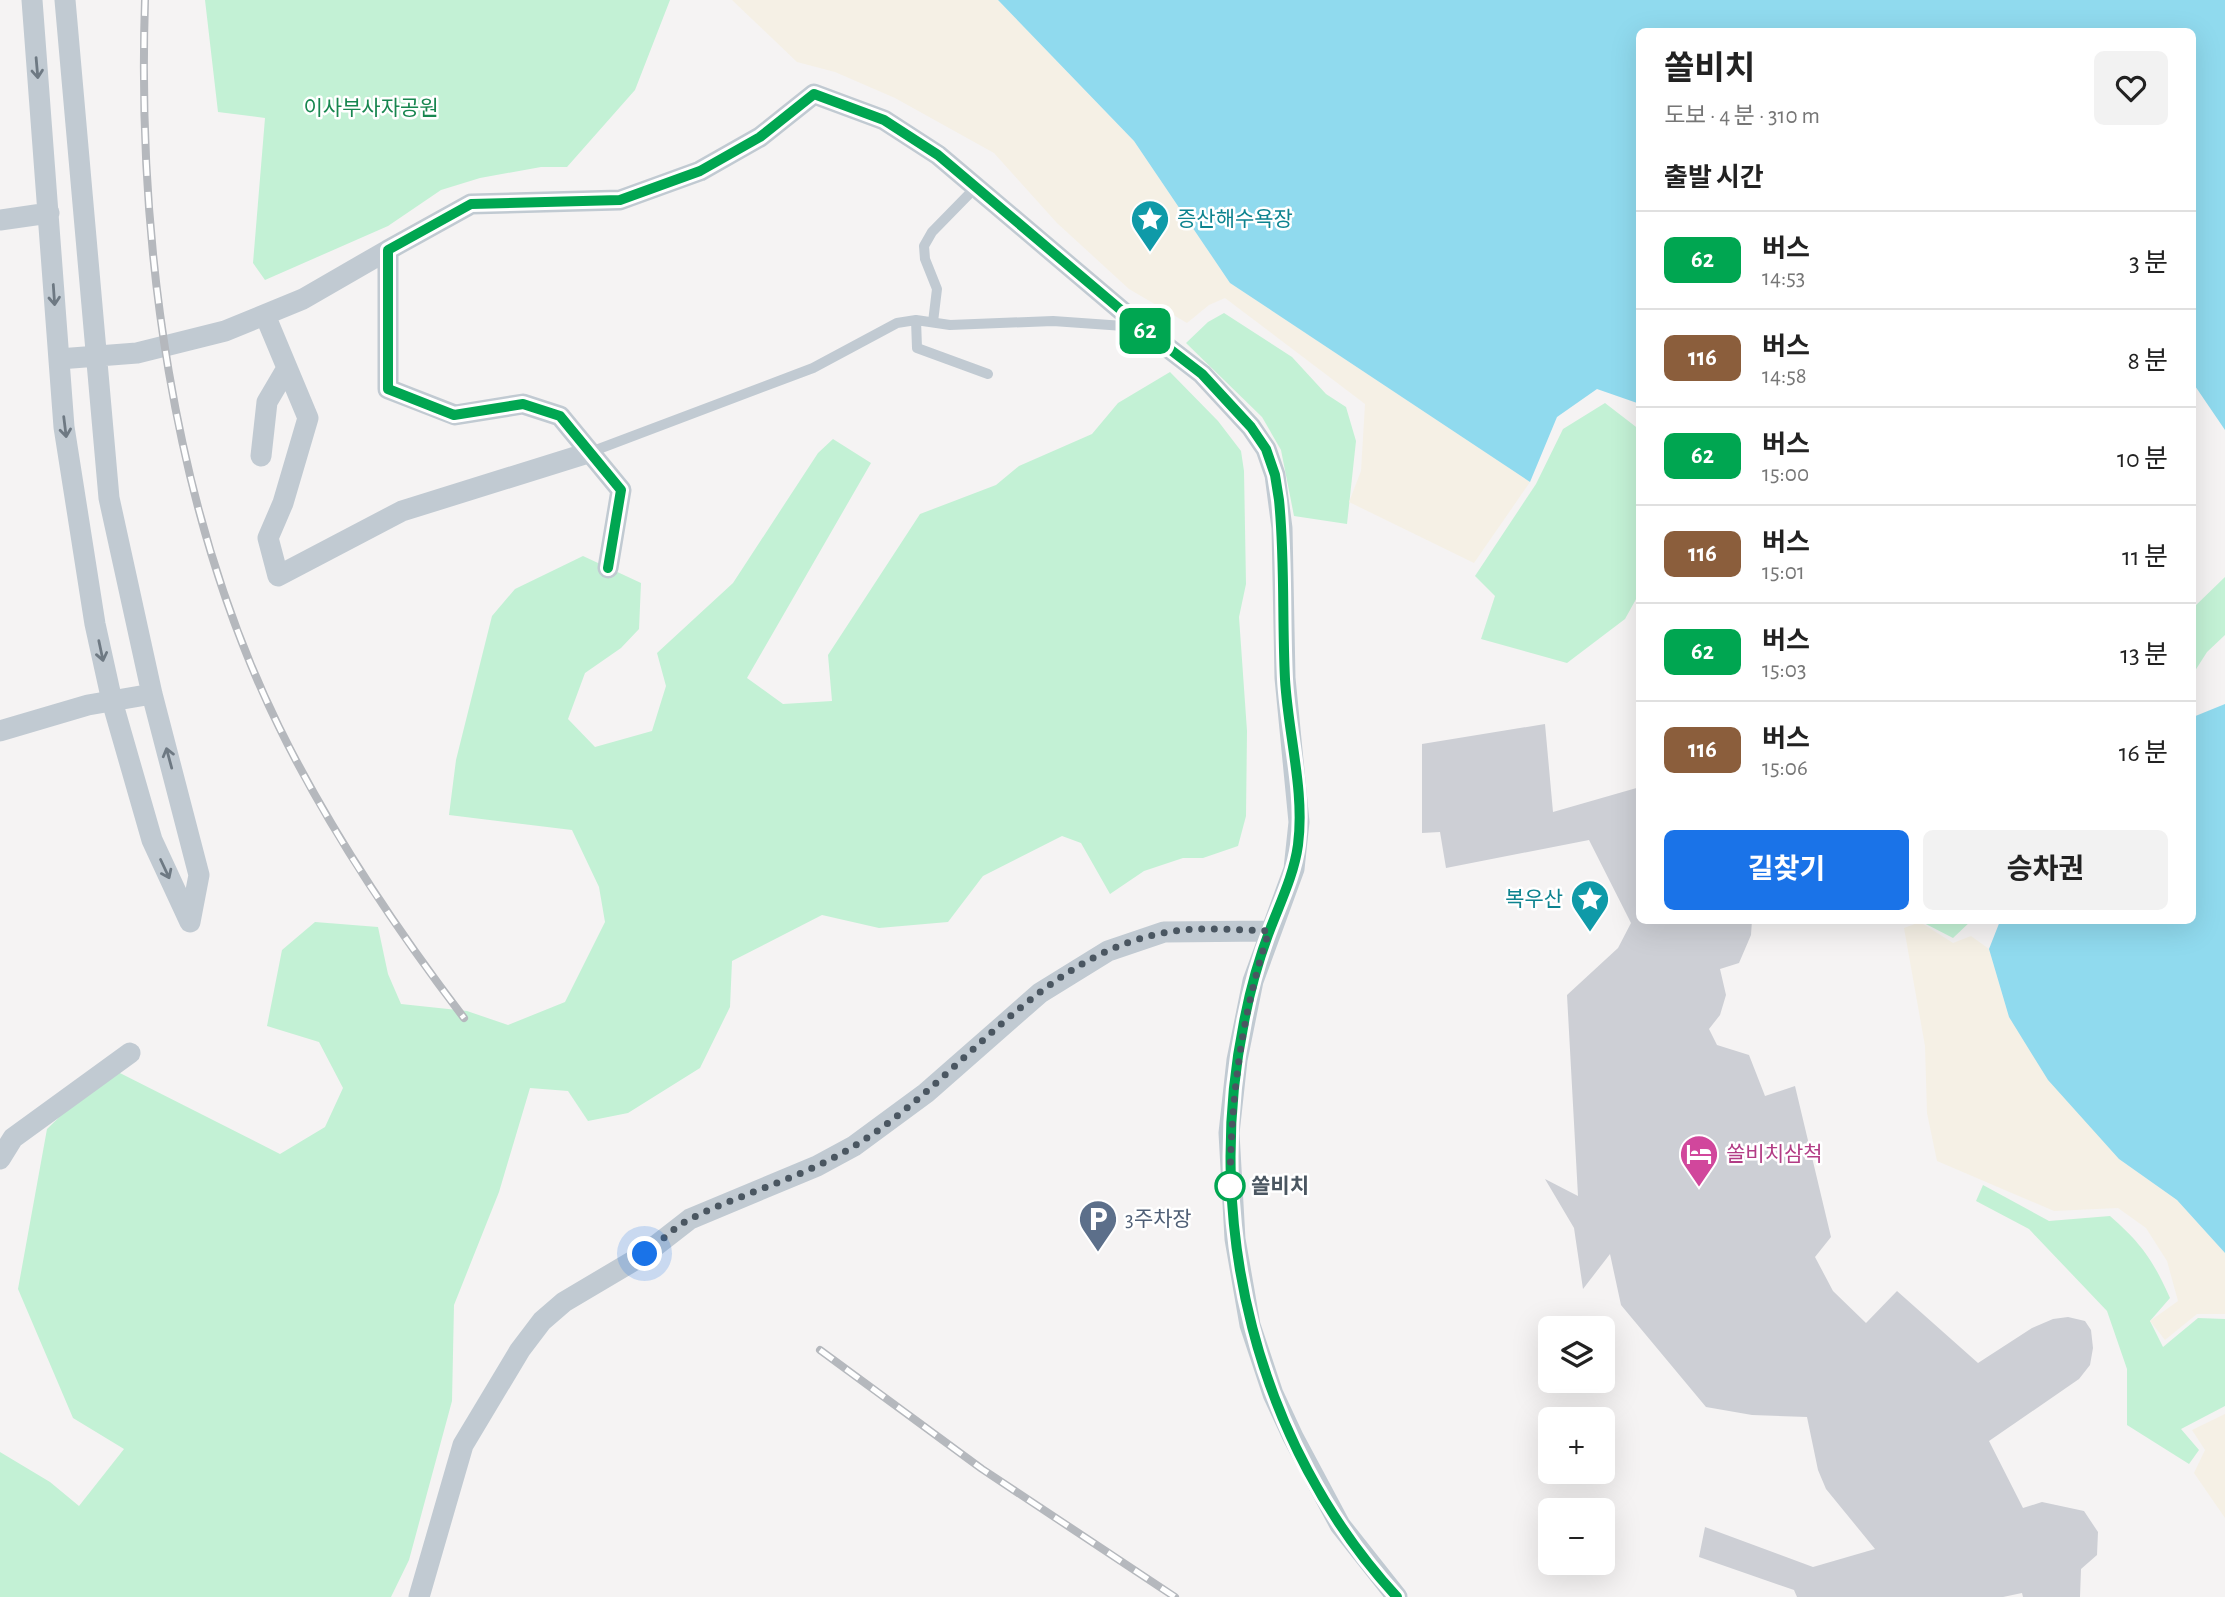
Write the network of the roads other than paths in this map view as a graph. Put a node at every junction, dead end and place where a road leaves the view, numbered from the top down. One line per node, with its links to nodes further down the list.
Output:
1 (32, 0): 4 (street, one-way to 4)
2 (65, 0): 11 (street)
3 (976, 187): 6 (street); 9 (lane); 10 (street)
4 (49, 213): 5 (street); 12 (street, one-way to 12)
5 (0, 220)
6 (388, 250): 7 (street); 15 (street)
7 (265, 315): 11 (street); 13 (street)
8 (916, 320): 9 (lane); 14 (lane); 15 (lane)
9 (933, 321): 10 (lane)
10 (1141, 327): 21 (street)
11 (96, 356): 12 (street); 18 (street)
12 (59, 359): 19 (street, one-way to 19)
13 (287, 368): 15 (street); 16 (street)
14 (988, 374)
15 (588, 453): 17 (street)
16 (261, 456)
17 (608, 568)
18 (152, 694): 19 (street); 19 (street, one-way to 18)
19 (112, 701): 20 (street)
20 (0, 731)
21 (1269, 931): 24 (street); 25 (street)
22 (130, 1053): 23 (street)
23 (0, 1159)
24 (419, 1597)
25 (1397, 1597)

